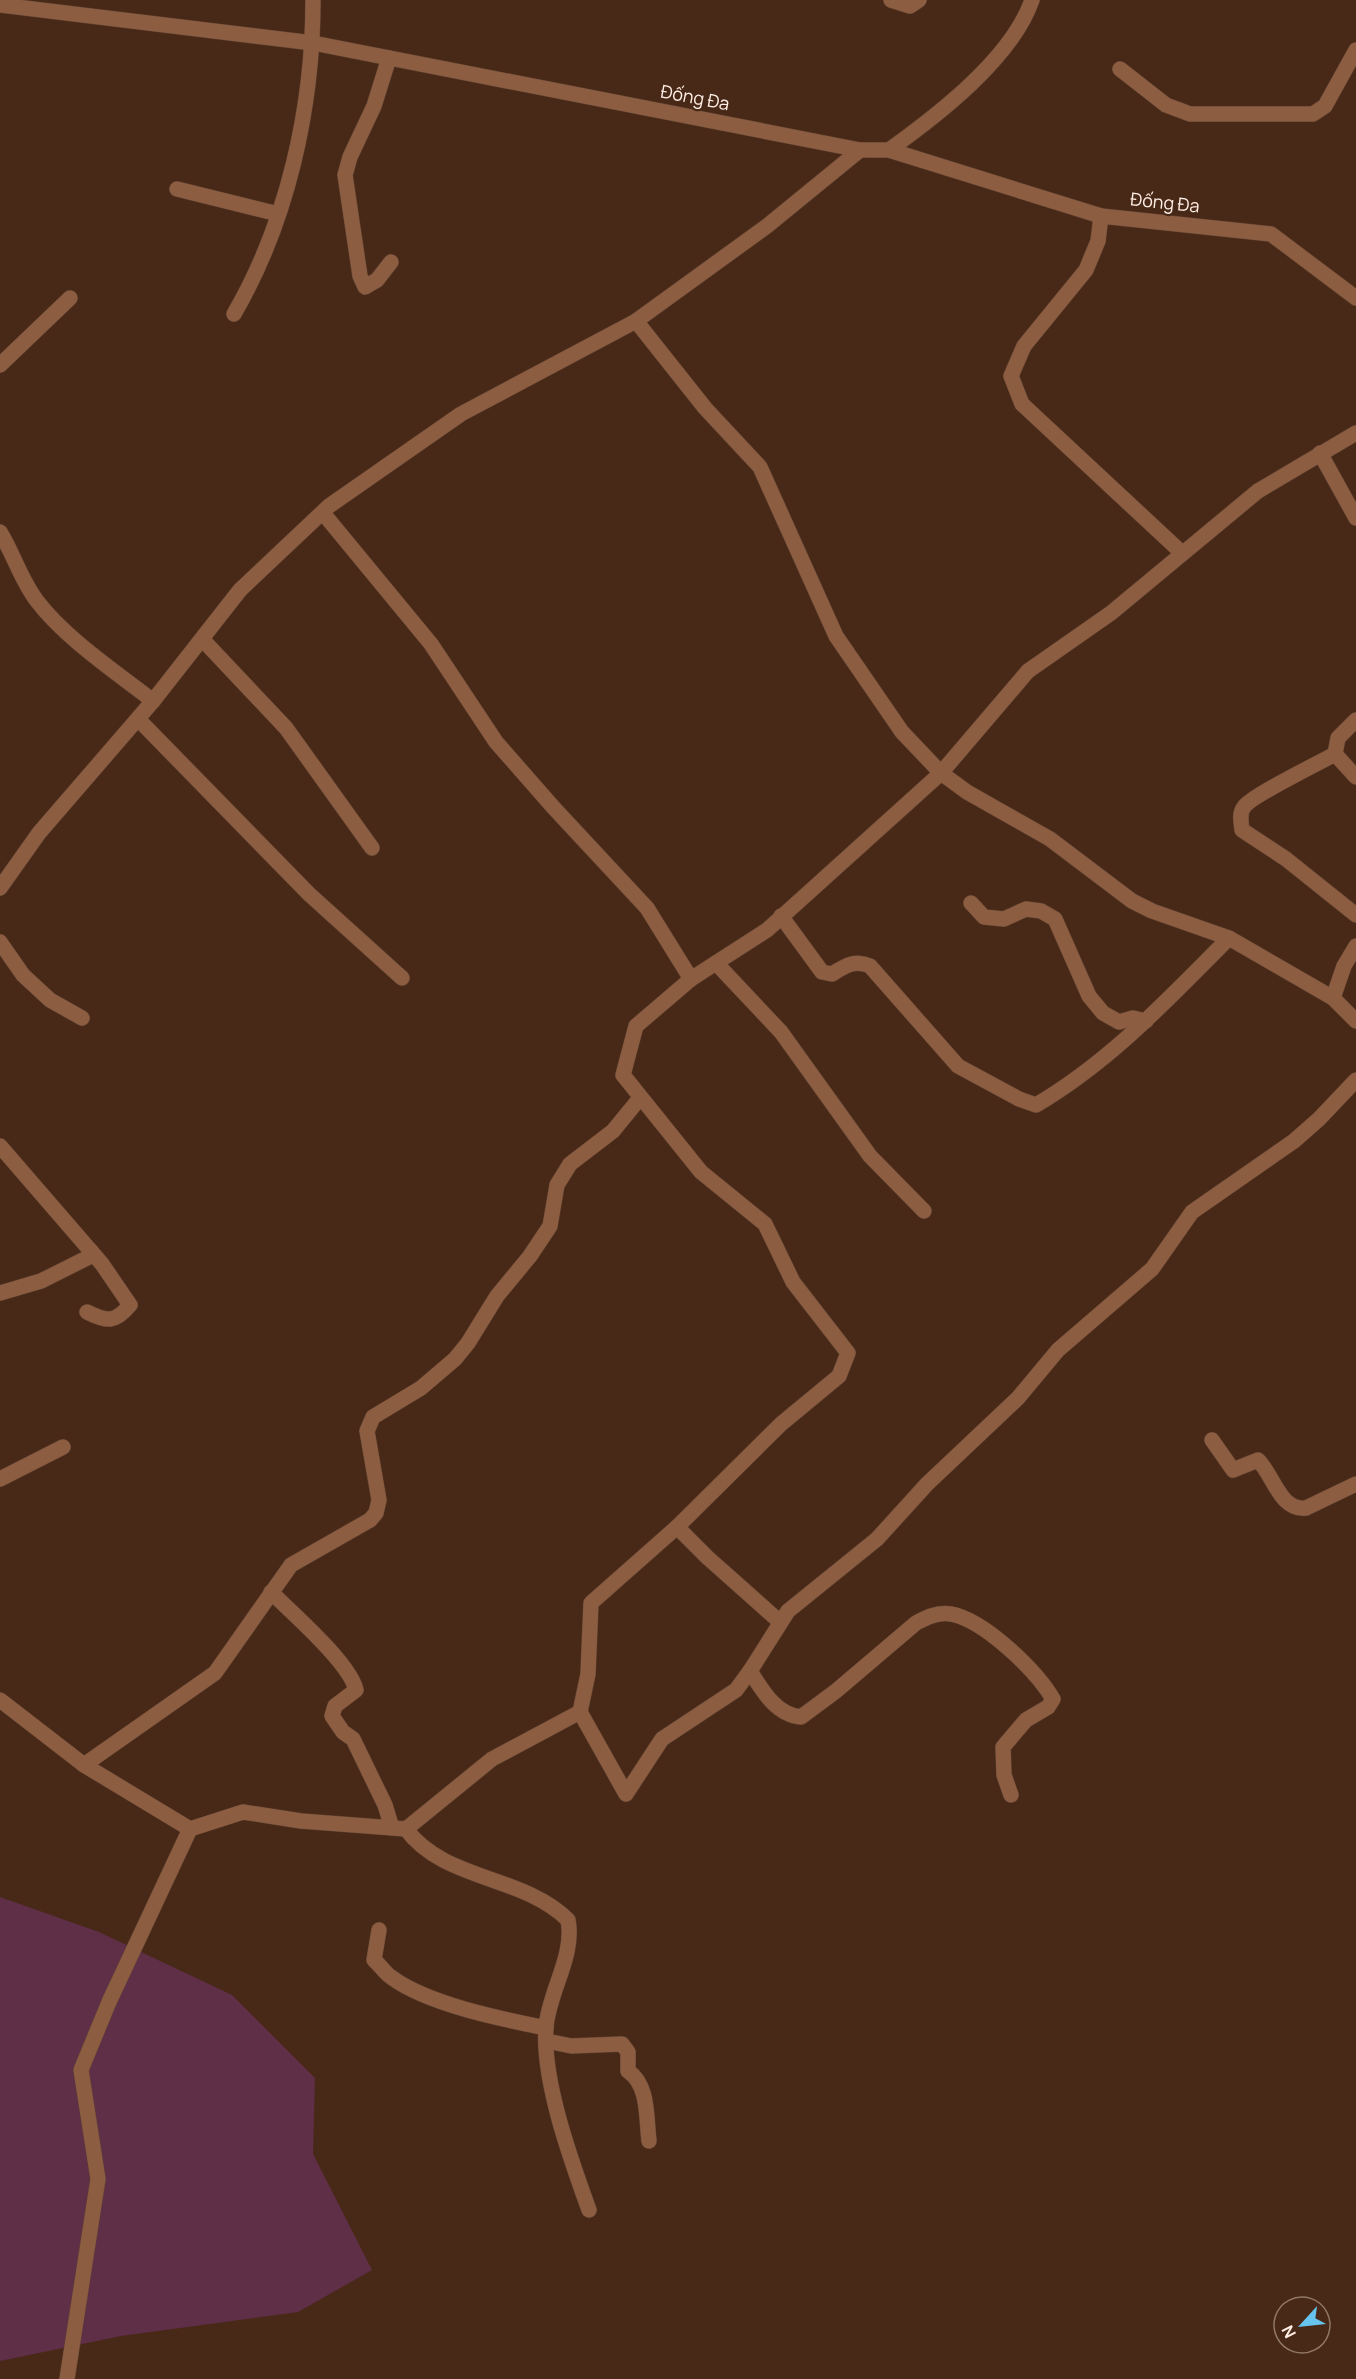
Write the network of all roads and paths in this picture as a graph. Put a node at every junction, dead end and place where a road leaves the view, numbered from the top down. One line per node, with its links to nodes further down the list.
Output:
1 (313, 0): 6 (street)
2 (891, 0): 3 (street)
3 (919, 0)
4 (1032, 0): 11 (street)
5 (0, 5): 6 (street, Đống Đa)
6 (313, 43): 8 (street, Đống Đa); 13 (street)
7 (1356, 50): 9 (street)
8 (389, 58): 10 (street, Đống Đa); 15 (street)
9 (1120, 69)
10 (860, 150): 11 (street, Đống Đa); 19 (street)
11 (889, 150): 14 (street, Đống Đa)
12 (177, 189): 13 (street)
13 (278, 214): 18 (street)
14 (1101, 216): 17 (street, Đống Đa); 26 (street)
15 (391, 262)
16 (70, 298): 20 (street)
17 (1356, 298)
18 (234, 314)
19 (636, 321): 23 (street); 32 (street)
20 (0, 365)
21 (1356, 433): 22 (street)
22 (1320, 453): 24 (street); 26 (street)
23 (322, 513): 27 (street); 44 (street)
24 (1356, 518)
25 (0, 532): 28 (street)
26 (1182, 553): 32 (street)
27 (202, 639): 28 (street); 34 (street)
28 (153, 701): 29 (street)
29 (138, 718): 35 (street); 43 (street)
30 (1356, 720): 31 (street)
31 (1335, 754): 33 (street); 37 (street)
32 (941, 773): 38 (street); 39 (street)
33 (1356, 777)
34 (372, 848)
35 (0, 888)
36 (971, 903): 47 (street)
37 (1356, 915)
38 (781, 916): 42 (street); 47 (street)
39 (1229, 938): 45 (street); 47 (street)
40 (0, 942): 46 (street)
41 (1356, 946): 45 (street)
42 (716, 963): 44 (street); 52 (street)
43 (402, 978)
44 (692, 980): 50 (street)
45 (1333, 998): 48 (street)
46 (82, 1018)
47 (1146, 1021)
48 (1356, 1021)
49 (1356, 1080): 62 (street)
50 (640, 1098): 60 (street); 61 (street)
51 (0, 1146): 53 (street)
52 (924, 1211)
53 (91, 1251): 54 (street); 55 (street)
54 (0, 1293)
55 (87, 1312)
56 (1212, 1440): 59 (street)
57 (63, 1447): 58 (street)
58 (0, 1479)
59 (1356, 1484)
60 (677, 1527): 62 (street); 65 (street)
61 (271, 1592): 66 (street); 69 (street)
62 (780, 1622): 63 (street)
63 (750, 1671): 65 (street); 67 (street)
64 (0, 1700): 66 (street)
65 (580, 1712): 69 (street)
66 (84, 1765): 68 (street)
67 (1011, 1795)
68 (190, 1829): 69 (street); 74 (street)
69 (399, 1829): 71 (street)
70 (379, 1930): 71 (street)
71 (547, 2034): 72 (street); 73 (street)
72 (649, 2141)
73 (589, 2210)
74 (67, 2379)

